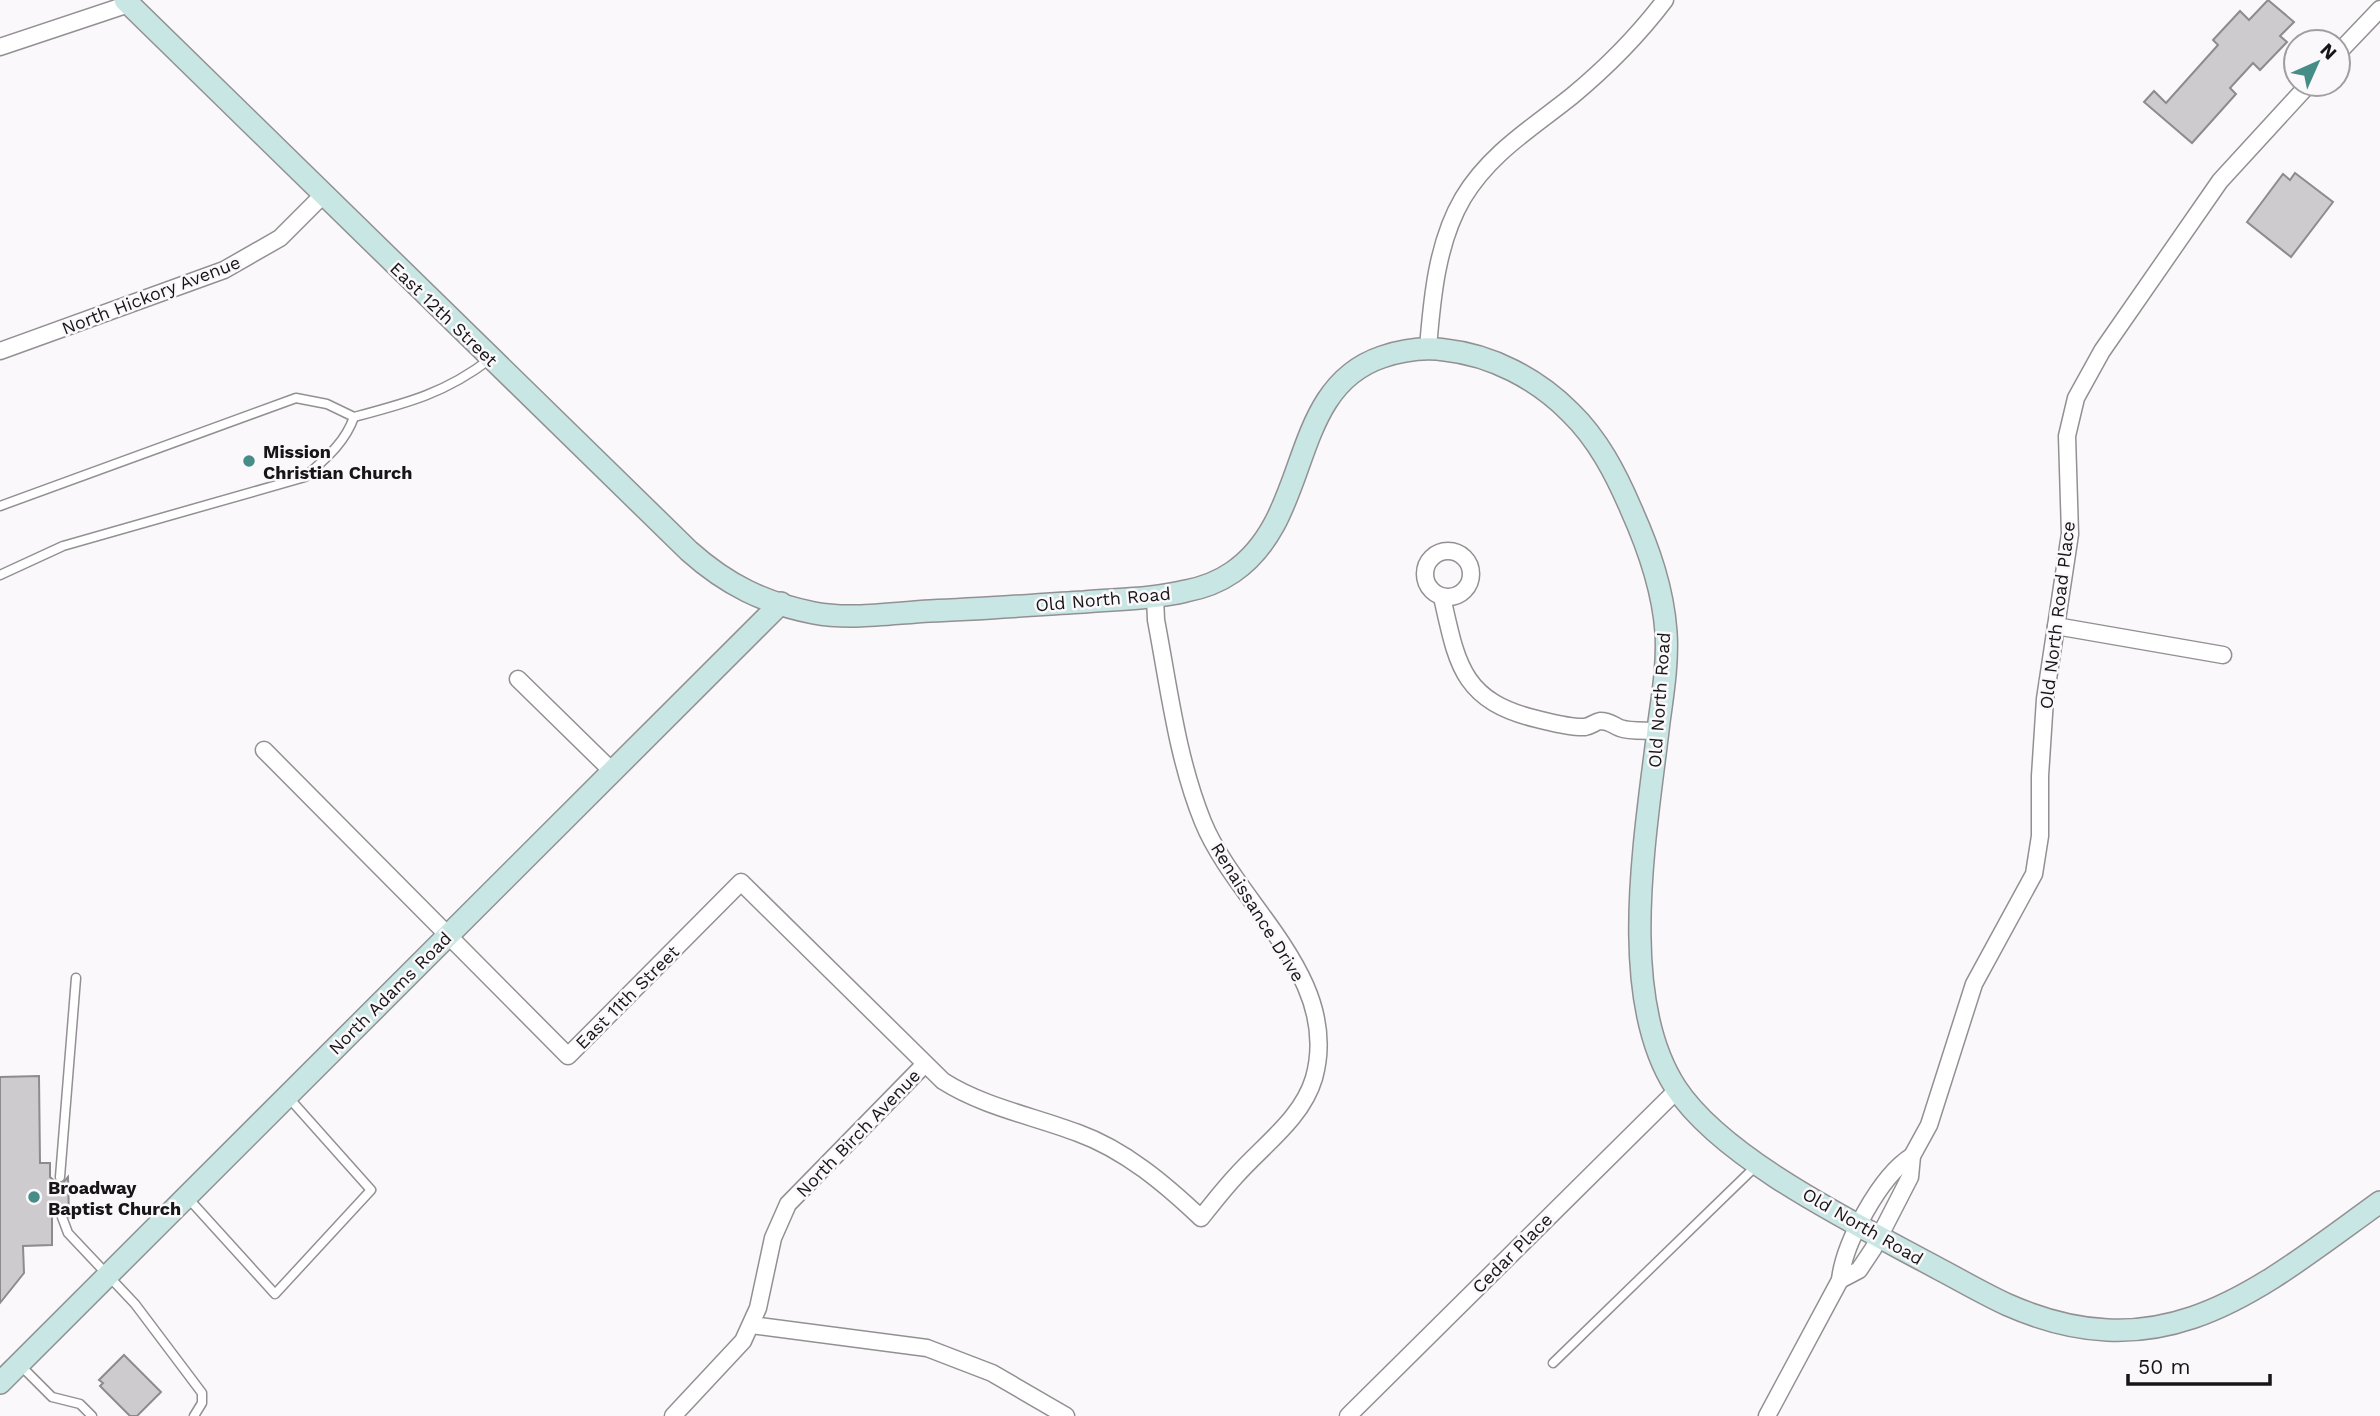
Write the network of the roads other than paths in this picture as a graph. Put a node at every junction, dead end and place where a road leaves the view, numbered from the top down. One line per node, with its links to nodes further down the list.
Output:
1 (1665, 0): 8 (street)
2 (127, 2): 5 (street); 7 (street, East 12th Street)
3 (2380, 9): 4 (street)
4 (2352, 38)
5 (0, 47)
6 (2296, 98): 17 (street, Old North Road Place)
7 (323, 195): 9 (street, North Hickory Avenue); 10 (street, East 12th Street)
8 (1428, 348): 14 (street, Old North Road); 20 (street, Old North Road)
9 (0, 351)
10 (490, 359): 11 (lane); 16 (street, East 12th Street)
11 (354, 417): 12 (lane); 13 (lane)
12 (0, 506)
13 (0, 575)
14 (1155, 597): 16 (street, Old North Road); 26 (street, Renaissance Drive)
15 (1443, 597): 20 (street)
16 (781, 603): 22 (street, North Adams Road)
17 (2056, 626): 18 (street); 29 (street, Old North Road Place)
18 (2223, 655)
19 (519, 679): 22 (street)
20 (1658, 731): 27 (street, Old North Road)
21 (264, 750): 23 (street, East 11th Street)
22 (613, 772): 23 (street, North Adams Road)
23 (448, 936): 25 (street, East 11th Street); 28 (street, North Adams Road)
24 (76, 978): 31 (lane)
25 (873, 1012): 26 (street, Renaissance Drive)
26 (924, 1065): 39 (street, North Birch Avenue)
27 (1677, 1090): 30 (street, Old North Road); 47 (street, Cedar Place)
28 (287, 1096): 32 (street, North Adams Road); 32 (lane)
29 (1912, 1156): 35 (street, Old North Road Place); 36 (street, Old North Road Place)
30 (1758, 1164): 35 (street, Old North Road); 40 (lane)
31 (60, 1177)
32 (187, 1197): 37 (street, North Adams Road)
33 (2380, 1202): 36 (street, Old North Road)
34 (62, 1217): 37 (lane)
35 (1860, 1225): 36 (street, Old North Road); 38 (street, Old North Road Place)
36 (1879, 1236): 38 (street, Old North Road Place)
37 (107, 1276): 41 (street, North Adams Road); 44 (lane)
38 (1840, 1280): 48 (street)
39 (751, 1325): 45 (street, North Birch Avenue); 46 (street)
40 (1553, 1363)
41 (19, 1364): 42 (street, North Adams Road); 43 (lane)
42 (0, 1383)
43 (92, 1416)
44 (194, 1416)
45 (673, 1416)
46 (1066, 1416)
47 (1348, 1416)
48 (1768, 1416)

